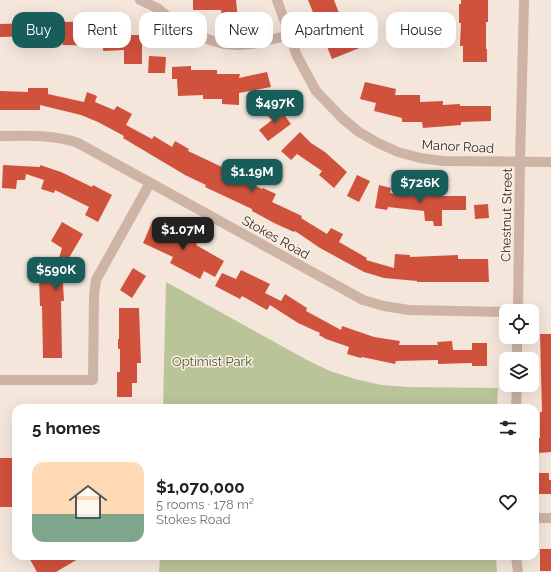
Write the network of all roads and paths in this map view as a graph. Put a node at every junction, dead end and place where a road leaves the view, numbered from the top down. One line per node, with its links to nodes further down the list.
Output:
1 (140, 0): 5 (street)
2 (276, 0): 4 (street, Manor Road)
3 (524, 0): 8 (street, Chestnut Street)
4 (281, 13)
5 (281, 38)
6 (294, 48): 8 (street, Manor Road)
7 (0, 136): 10 (street, Stokes Road)
8 (520, 161): 9 (street, Manor Road); 11 (street, Chestnut Street)
9 (551, 162)
10 (150, 183): 12 (street, Stokes Road); 13 (street)
11 (518, 304)
12 (499, 312)
13 (0, 380)
14 (517, 392): 15 (street)
15 (516, 404)
16 (539, 518): 17 (street)
17 (551, 518)
18 (516, 560): 19 (street)
19 (518, 572)

